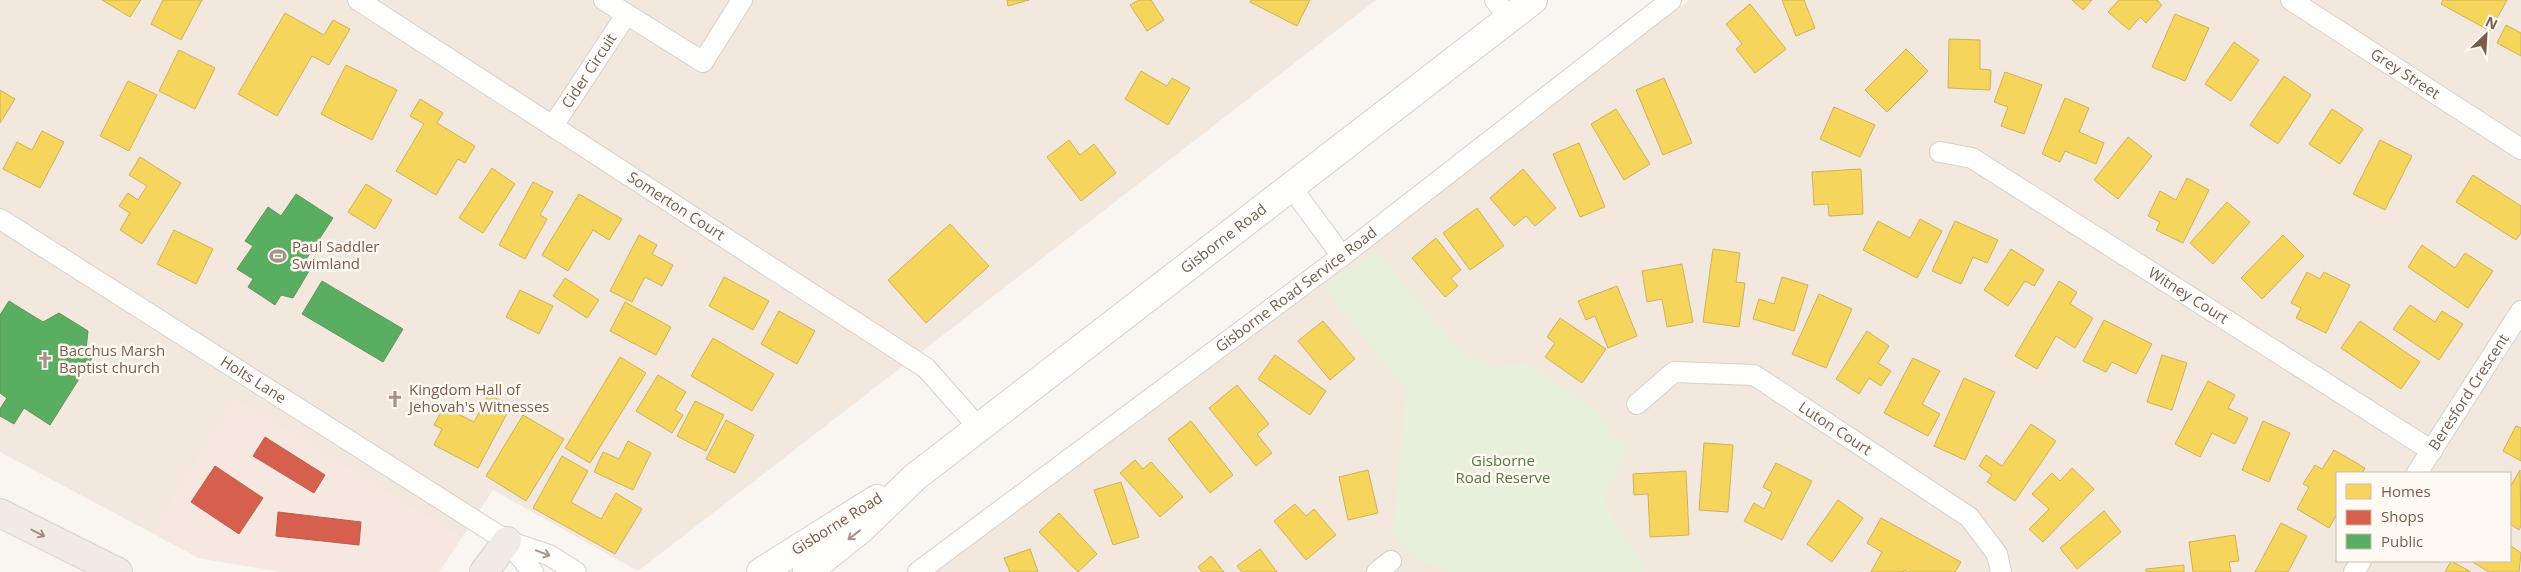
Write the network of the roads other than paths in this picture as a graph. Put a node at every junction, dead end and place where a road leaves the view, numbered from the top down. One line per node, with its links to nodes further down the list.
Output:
1 (358, 0): 9 (street, Somerton Court)
2 (604, 0): 8 (street)
3 (742, 0): 8 (street)
4 (1533, 0): 7 (main road, Gisborne Road)
5 (1671, 0): 14 (street, Gisborne Road Service Road)
6 (2290, 0): 10 (street, Grey Street)
7 (1502, 9): 12 (main road, Gisborne Road)
8 (626, 15): 9 (street, Cider Circuit)
9 (553, 126): 17 (street, Somerton Court)
10 (2521, 148)
11 (1940, 152): 18 (street, Witney Court)
12 (1291, 187): 14 (street); 17 (main road, Gisborne Road)
13 (0, 219): 22 (street, Holts Lane)
14 (1342, 256): 29 (street, Gisborne Road Service Road)
15 (2521, 311): 18 (street, Beresford Crescent)
16 (1637, 404): 30 (street, Luton Court)
17 (979, 428): 20 (main road, Gisborne Road)
18 (2432, 451): 19 (street, Beresford Crescent)
19 (2418, 472)
20 (915, 477): 27 (main road, Gisborne Road); 28 (main road, Gisborne Road, one-way to 28)
21 (0, 513): 23 (highway, one-way to 23)
22 (507, 541): 24 (highway); 25 (street, Holts Lane); 26 (street, Holts Lane, one-way to 26)
23 (118, 572)
24 (484, 572)
25 (533, 572)
26 (576, 572)
27 (761, 572)
28 (807, 572)
29 (918, 572)
30 (2001, 572)

